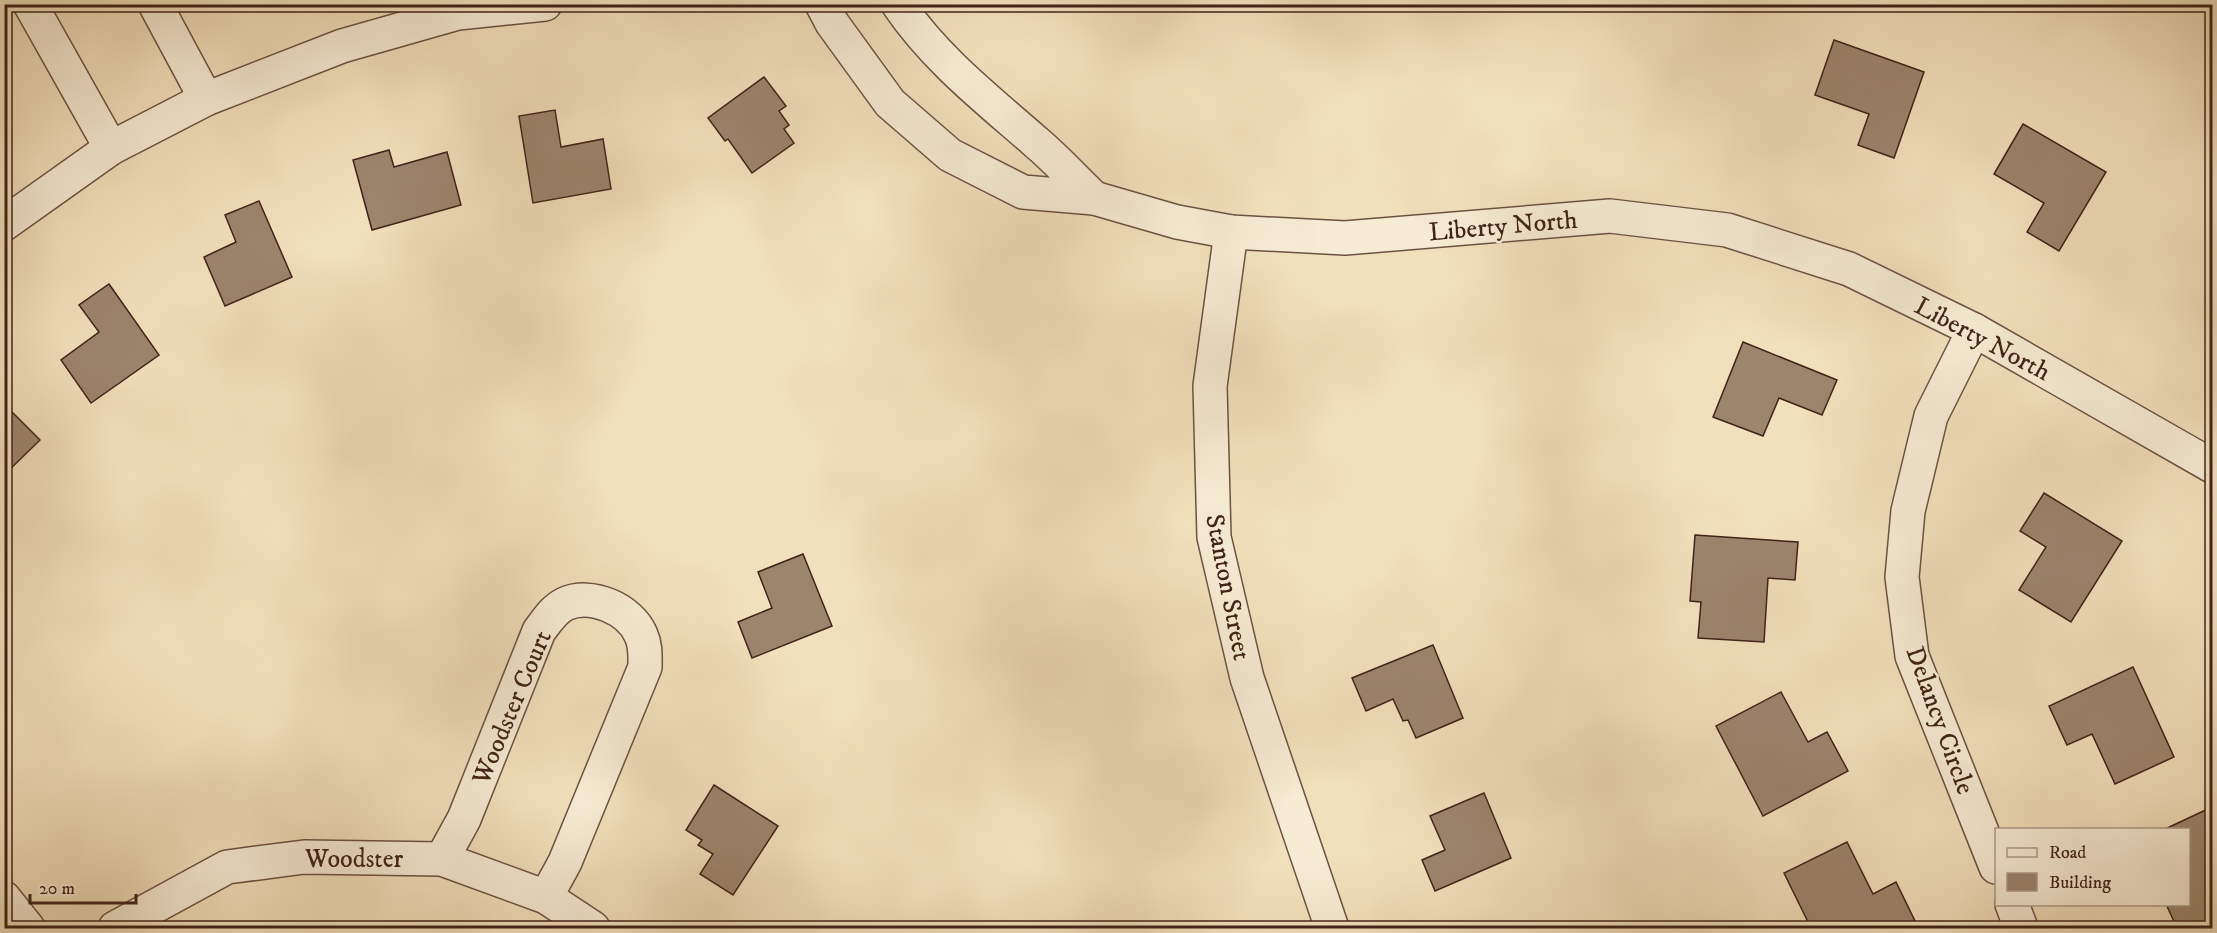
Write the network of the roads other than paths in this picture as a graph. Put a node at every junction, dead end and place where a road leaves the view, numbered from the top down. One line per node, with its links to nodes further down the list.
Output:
1 (30, 4): 7 (street)
2 (155, 4): 6 (street)
3 (545, 4): 6 (street)
4 (822, 4): 8 (street, Liberty North)
5 (898, 4): 8 (street)
6 (206, 99): 7 (street)
7 (111, 148): 9 (street)
8 (1094, 198): 10 (street, Liberty North)
9 (4, 224)
10 (1231, 232): 11 (street, Liberty North); 21 (street, Stanton Street)
11 (1974, 330): 12 (street, Liberty North); 14 (street, Delancy Circle)
12 (2212, 466)
13 (442, 859): 15 (street, Woodster); 15 (street, Woodster Court); 19 (street, Woodster)
14 (1995, 864)
15 (546, 897): 20 (street, Woodster)
16 (4, 898): 18 (street)
17 (2013, 906): 22 (street)
18 (28, 928)
19 (115, 928)
20 (592, 928)
21 (1332, 928)
22 (2021, 928)

